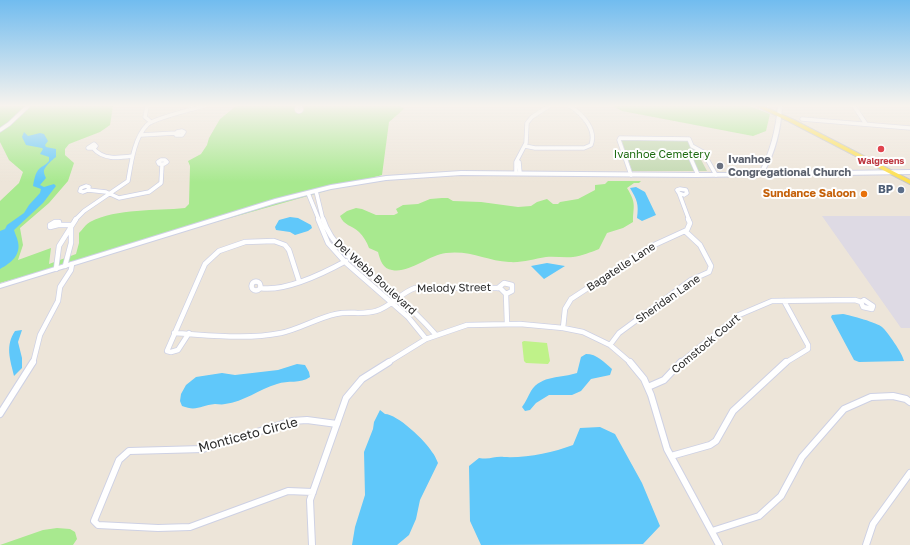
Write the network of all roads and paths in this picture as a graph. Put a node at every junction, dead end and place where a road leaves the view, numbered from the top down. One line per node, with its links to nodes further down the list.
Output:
1 (143, 131): 7 (street)
2 (525, 131): 8 (street)
3 (590, 131): 8 (street)
4 (776, 131): 16 (main road)
5 (812, 131): 13 (main road)
6 (176, 133): 7 (street)
7 (141, 135): 11 (street)
8 (525, 146): 15 (street)
9 (93, 148): 11 (street)
10 (624, 155): 17 (street); 18 (street); 19 (street)
11 (132, 156): 25 (street)
12 (162, 165): 25 (street)
13 (891, 172): 14 (main road); 16 (main road); 20 (main road)
14 (910, 172)
15 (518, 173): 17 (main road); 22 (main road)
16 (761, 174): 19 (main road)
17 (631, 175): 18 (main road)
18 (698, 175): 19 (main road)
19 (716, 175)
20 (910, 182)
21 (88, 190): 25 (street)
22 (316, 191): 23 (main road); 29 (street, Del Webb Boulevard)
23 (308, 193): 30 (street, Del Webb Boulevard); 31 (main road)
24 (679, 193): 28 (street)
25 (110, 194): 27 (street)
26 (58, 225): 27 (street)
27 (71, 225): 31 (street); 32 (street)
28 (685, 231): 43 (street, Bagatelle Lane); 48 (street, Sheridan Lane)
29 (351, 257): 30 (street); 38 (street, Del Webb Boulevard)
30 (345, 262): 33 (street); 40 (street, Del Webb Boulevard)
31 (68, 265): 32 (main road); 51 (street)
32 (56, 268): 34 (main road)
33 (299, 281): 35 (street); 44 (street)
34 (0, 286)
35 (260, 288)
36 (498, 288): 37 (street, Melody Street); 37 (street); 38 (street, Melody Street)
37 (506, 294): 42 (street, Melody Street)
38 (397, 297): 40 (street, Melody Street); 46 (street, Del Webb Boulevard)
39 (784, 301): 41 (street, Comstock Court); 49 (street, Comstock Court); 53 (street)
40 (392, 302): 45 (street, Melody Street); 47 (street, Del Webb Boulevard)
41 (861, 302)
42 (507, 324): 43 (street); 46 (street)
43 (563, 328): 48 (street)
44 (174, 333): 45 (street, Melody Street); 45 (street)
45 (189, 334)
46 (436, 335): 47 (street)
47 (426, 339): 52 (street)
48 (610, 345): 49 (street)
49 (648, 387): 53 (street)
50 (910, 402): 56 (street)
51 (0, 414)
52 (337, 424): 55 (street); 55 (street, Monticeto Circle)
53 (671, 456): 56 (street)
54 (910, 473): 59 (street)
55 (313, 492): 57 (street)
56 (712, 532): 58 (street)
57 (312, 545)
58 (719, 545)
59 (866, 545)

